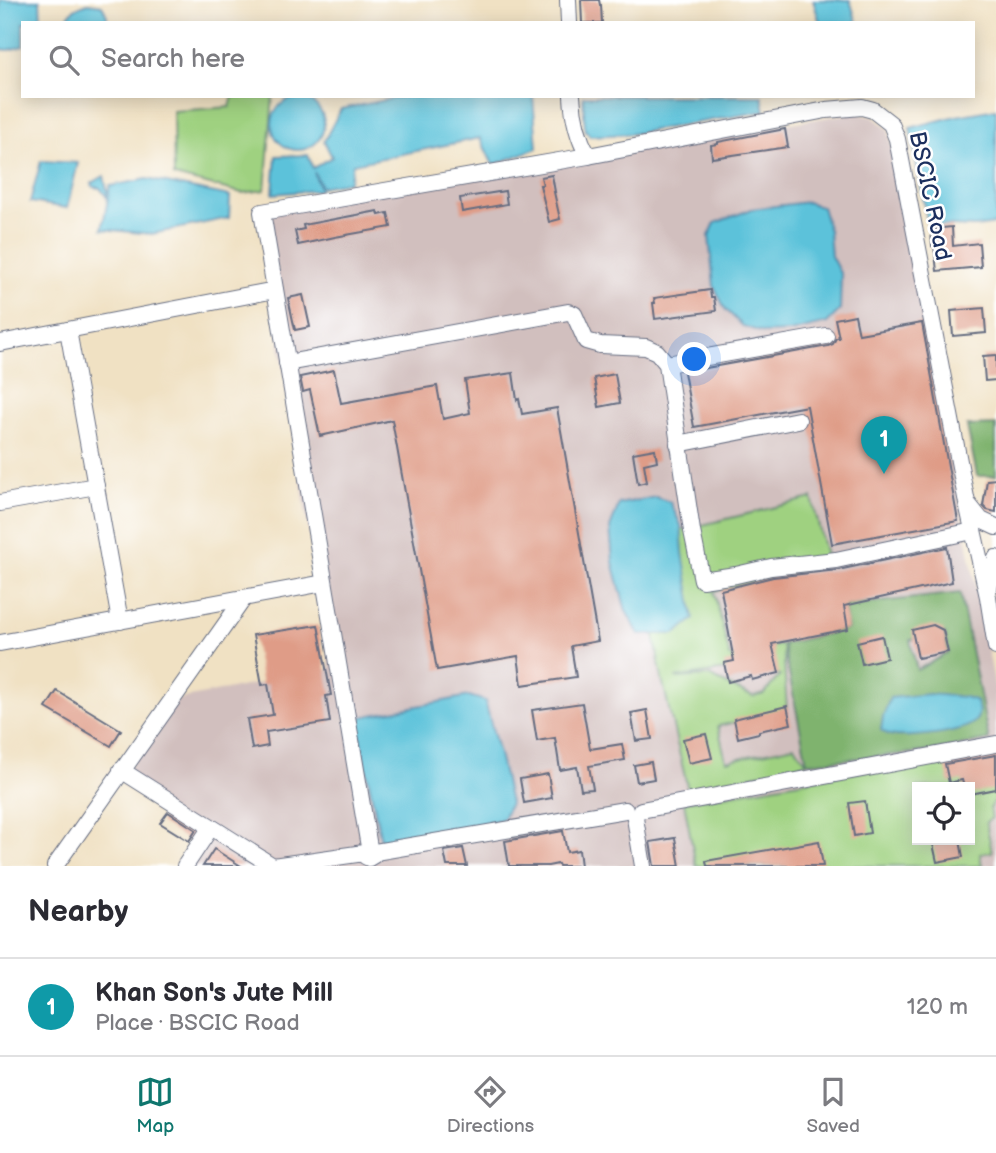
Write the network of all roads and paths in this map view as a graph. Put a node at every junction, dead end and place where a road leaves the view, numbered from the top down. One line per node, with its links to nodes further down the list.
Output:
1 (568, 0): 2 (street)
2 (569, 21)
3 (572, 98): 4 (street)
4 (588, 156): 5 (street, BSCIC Road); 15 (street, BSCIC Road)
5 (275, 290): 6 (street); 9 (street)
6 (68, 330): 8 (street); 13 (street)
7 (826, 336): 10 (street)
8 (0, 342)
9 (287, 363): 10 (street); 19 (street)
10 (667, 364): 12 (street)
11 (799, 420): 12 (street)
12 (678, 444): 17 (street)
13 (96, 486): 14 (street); 22 (street)
14 (0, 503)
15 (967, 503): 16 (street); 17 (street, BSCIC Road)
16 (996, 527)
17 (973, 531): 20 (street, BSCIC Road)
18 (996, 558): 20 (street)
19 (324, 583): 21 (street); 29 (street)
20 (988, 597): 24 (street, BSCIC Road)
21 (244, 598): 22 (street); 26 (street)
22 (120, 621): 23 (street)
23 (0, 643)
24 (996, 647)
25 (996, 744): 27 (street)
26 (121, 770): 28 (street); 30 (street)
27 (634, 813): 29 (street); 32 (street)
28 (211, 827): 29 (street); 31 (street)
29 (370, 855)
30 (55, 866)
31 (185, 866)
32 (643, 866)

